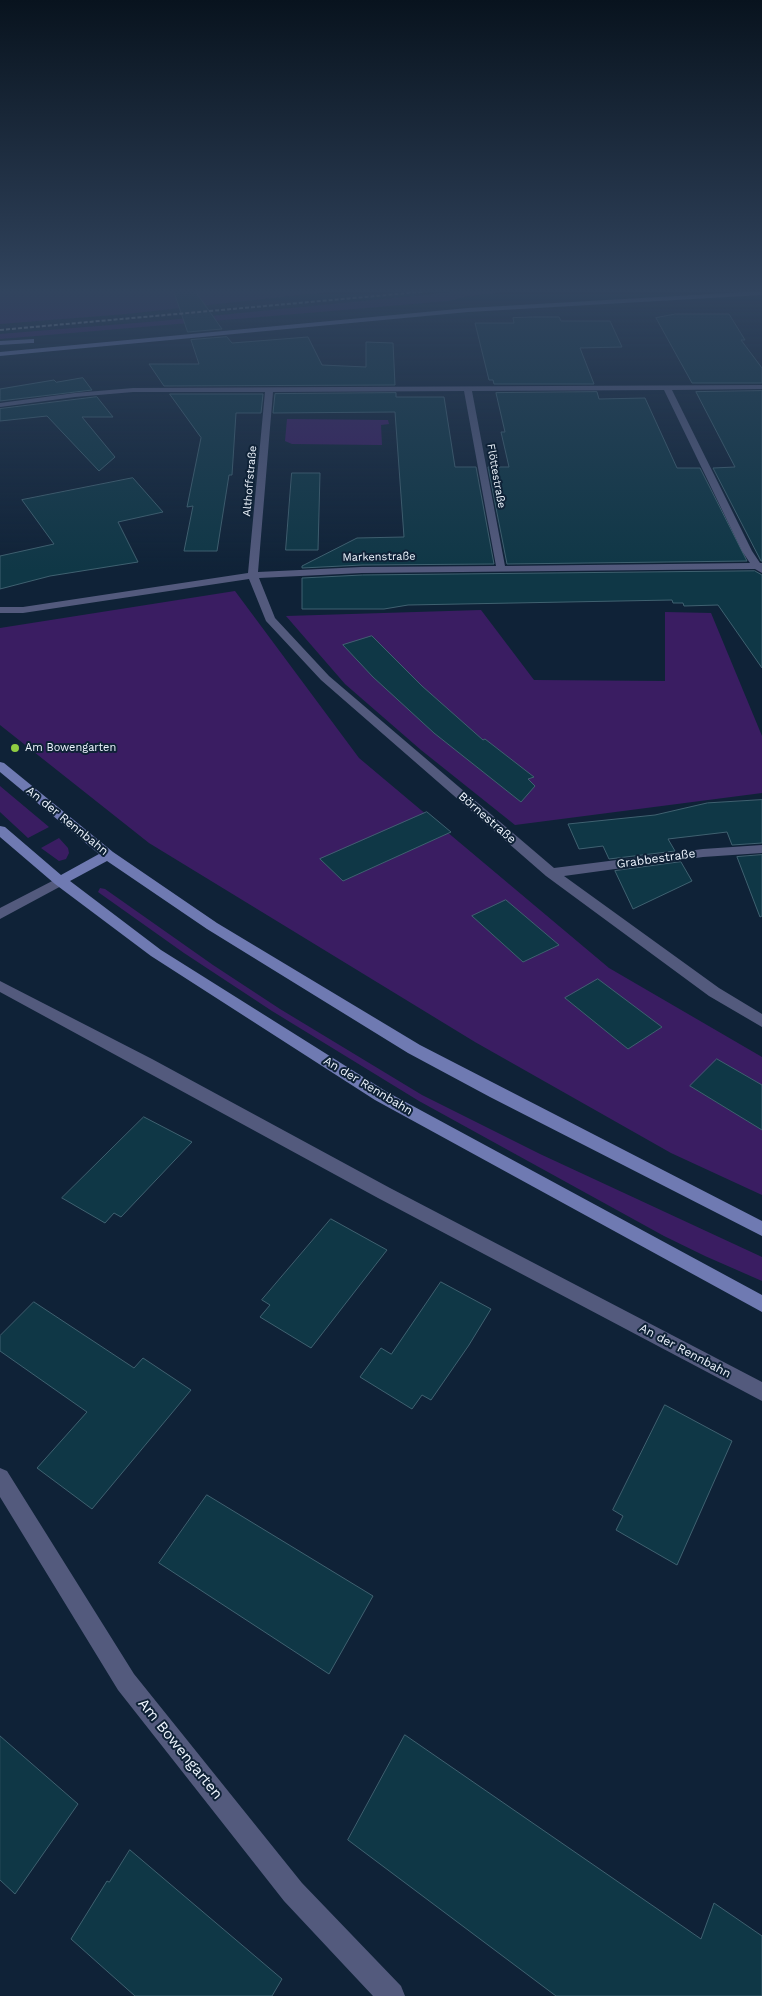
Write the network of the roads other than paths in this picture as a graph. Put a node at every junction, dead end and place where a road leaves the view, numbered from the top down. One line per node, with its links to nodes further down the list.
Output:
1 (762, 387): 2 (street)
2 (667, 388): 3 (street); 6 (street)
3 (468, 389): 4 (street); 7 (street, Flöttestraße)
4 (269, 390): 5 (street); 8 (street, Althoffstraße)
5 (0, 405)
6 (760, 567): 7 (street, Markenstraße)
7 (501, 568): 8 (street, Markenstraße)
8 (253, 575): 9 (street, Markenstraße); 14 (street, Börnestraße)
9 (0, 610)
10 (0, 766): 13 (street, An der Rennbahn)
11 (0, 830): 15 (street, An der Rennbahn)
12 (762, 849): 14 (street, Grabbestraße)
13 (108, 855): 15 (street); 19 (street, An der Rennbahn)
14 (551, 873): 18 (street, Börnestraße)
15 (60, 881): 16 (street); 20 (street, An der Rennbahn)
16 (0, 914)
17 (0, 986): 21 (street, An der Rennbahn)
18 (762, 1021)
19 (762, 1228)
20 (762, 1304)
21 (762, 1392)
22 (0, 1478): 23 (street, Am Bowengarten)
23 (391, 1996)

